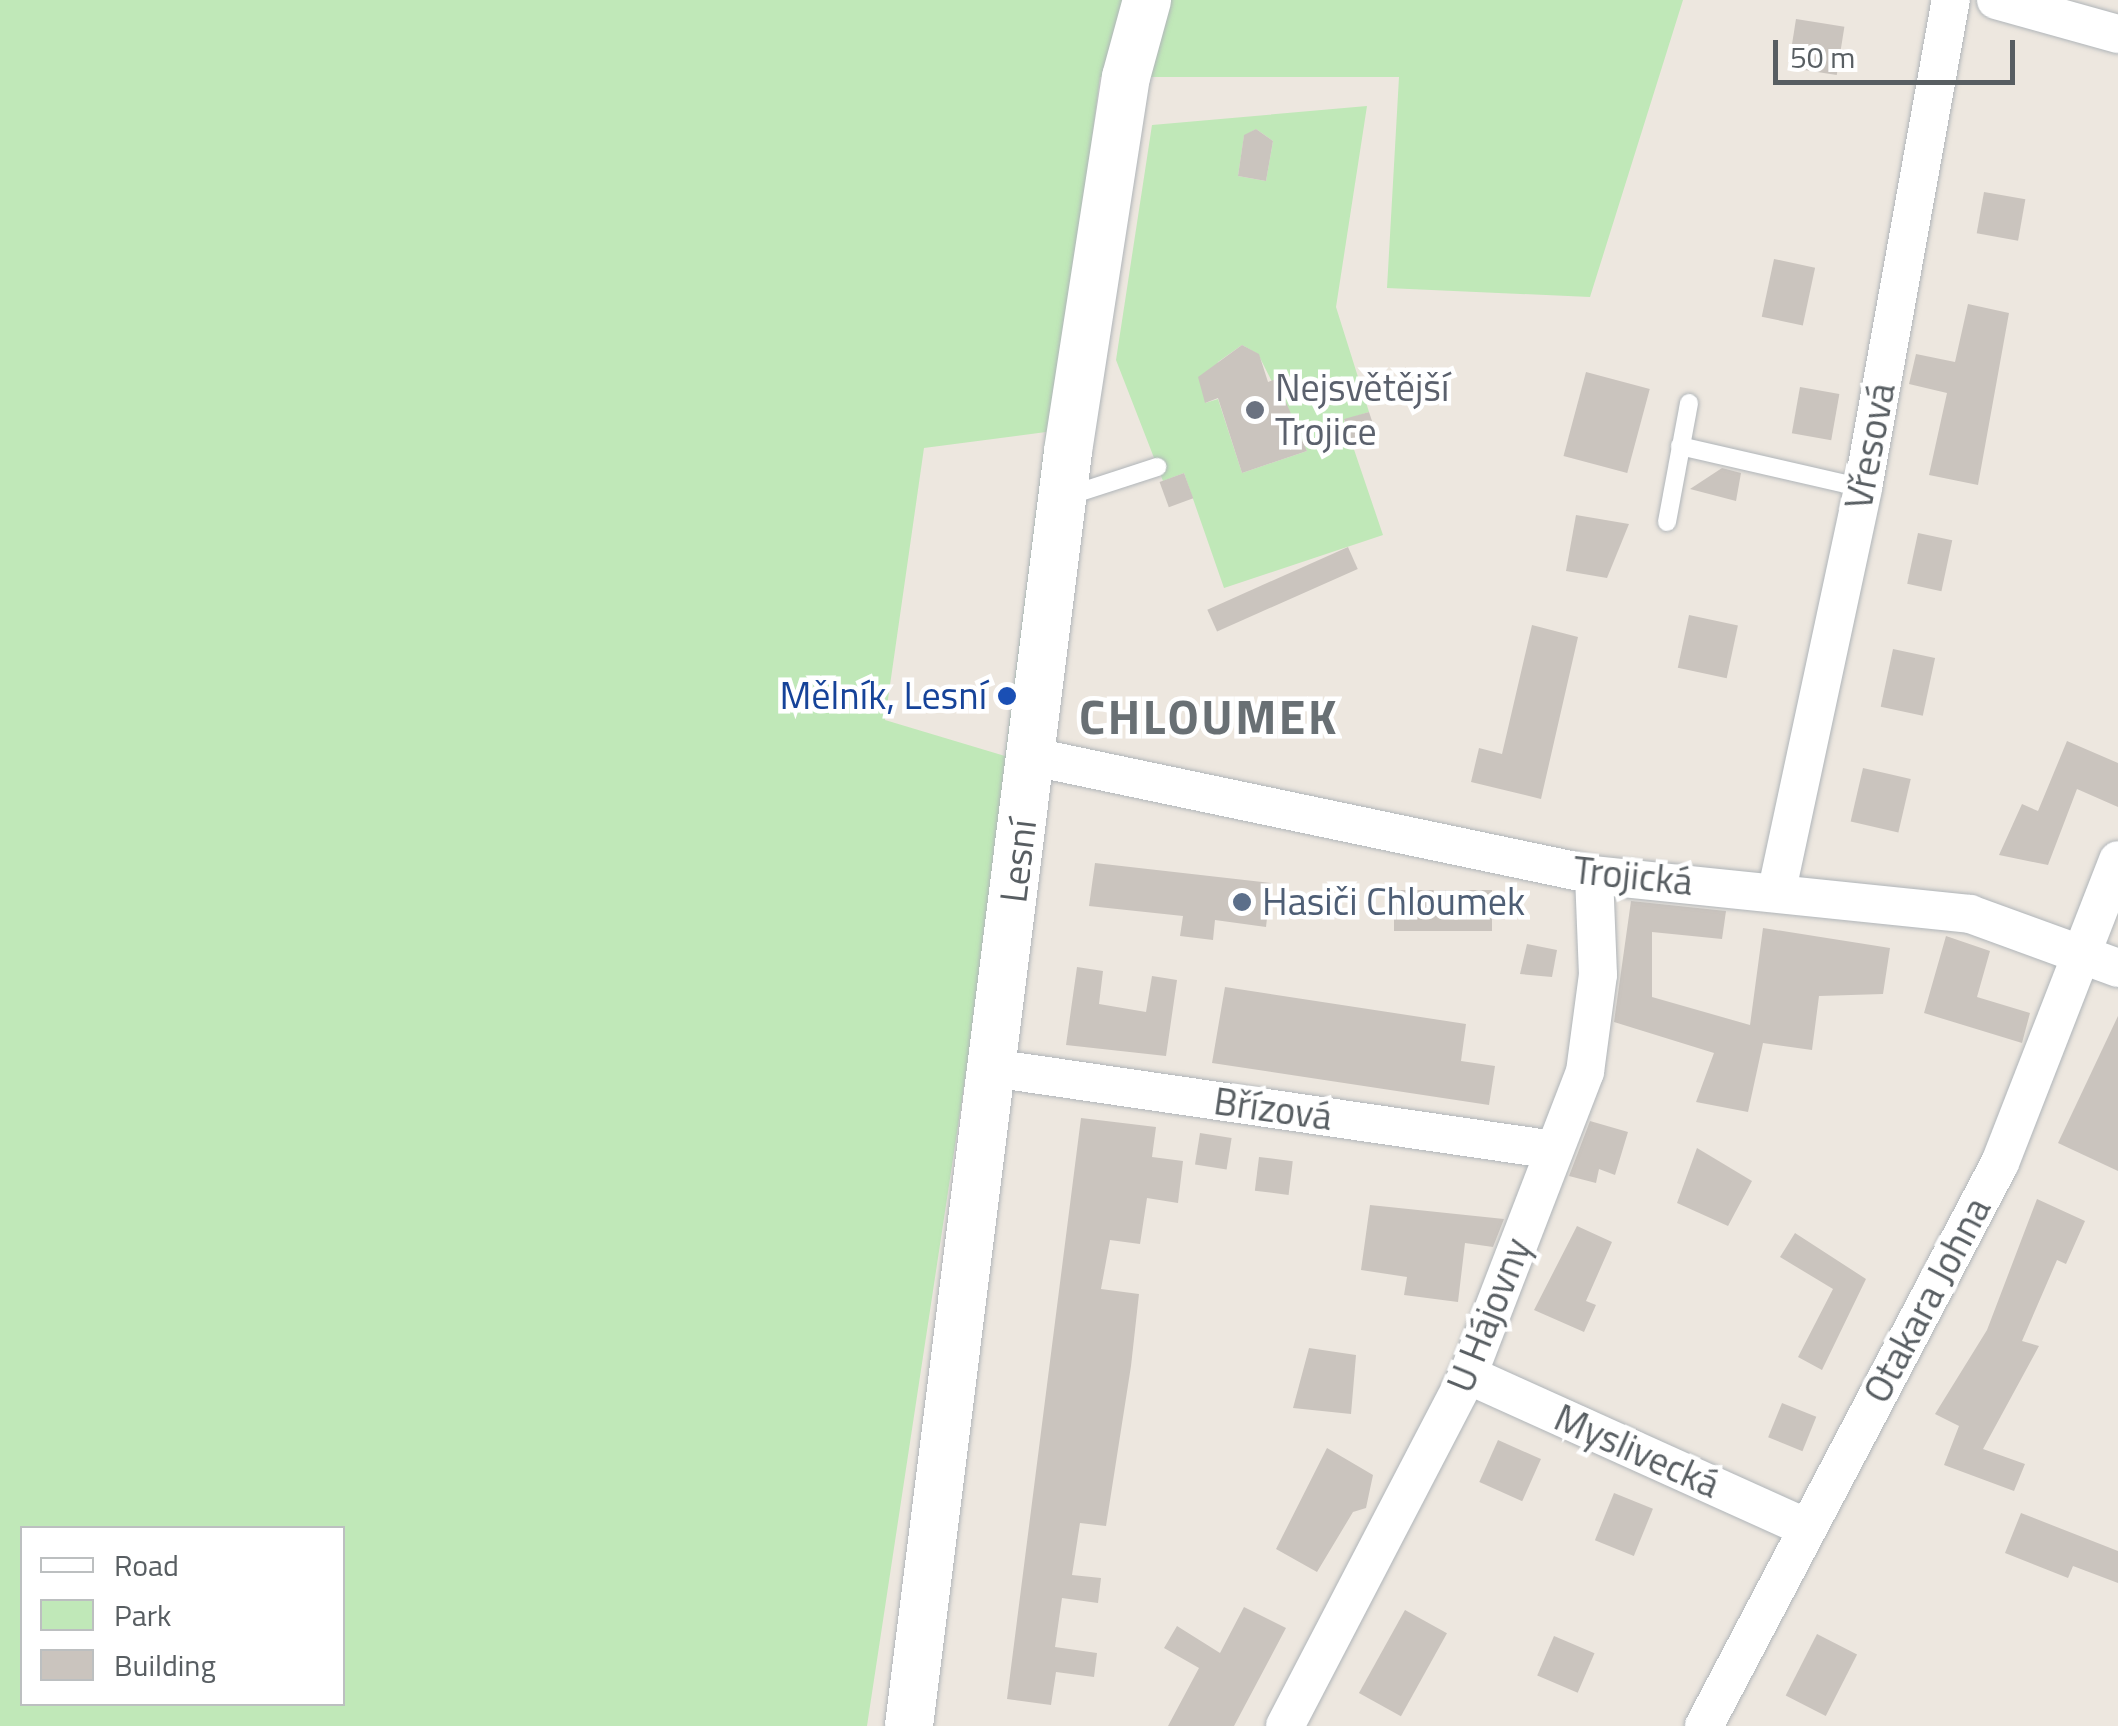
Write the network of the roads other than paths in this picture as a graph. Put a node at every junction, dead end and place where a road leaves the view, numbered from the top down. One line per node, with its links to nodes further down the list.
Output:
1 (1147, 0): 9 (street, Lesní)
2 (1951, 0): 8 (street, Vřesová)
3 (1996, 0): 4 (street)
4 (2118, 34)
5 (1688, 403): 6 (lane)
6 (1680, 446): 8 (lane); 10 (lane)
7 (1157, 467): 9 (lane)
8 (1863, 488): 14 (street, Vřesová)
9 (1063, 498): 11 (street, Lesní)
10 (1667, 522)
11 (1029, 756): 13 (street, Trojická); 17 (street, Lesní)
12 (2118, 860): 15 (street, Otakara Johna)
13 (1594, 875): 14 (street, Trojická); 18 (street, U Hájovny)
14 (1777, 890): 15 (street, Trojická)
15 (2081, 953): 16 (street, Trojická); 20 (street, Otakara Johna)
16 (2118, 968)
17 (992, 1068): 18 (street, Břízová); 22 (street, Lesní)
18 (1554, 1150): 19 (street, U Hájovny)
19 (1468, 1375): 20 (street, Myslivecká); 21 (street, U Hájovny)
20 (1807, 1528): 23 (street, Otakara Johna)
21 (1299, 1721)
22 (908, 1726)
23 (1704, 1726)

